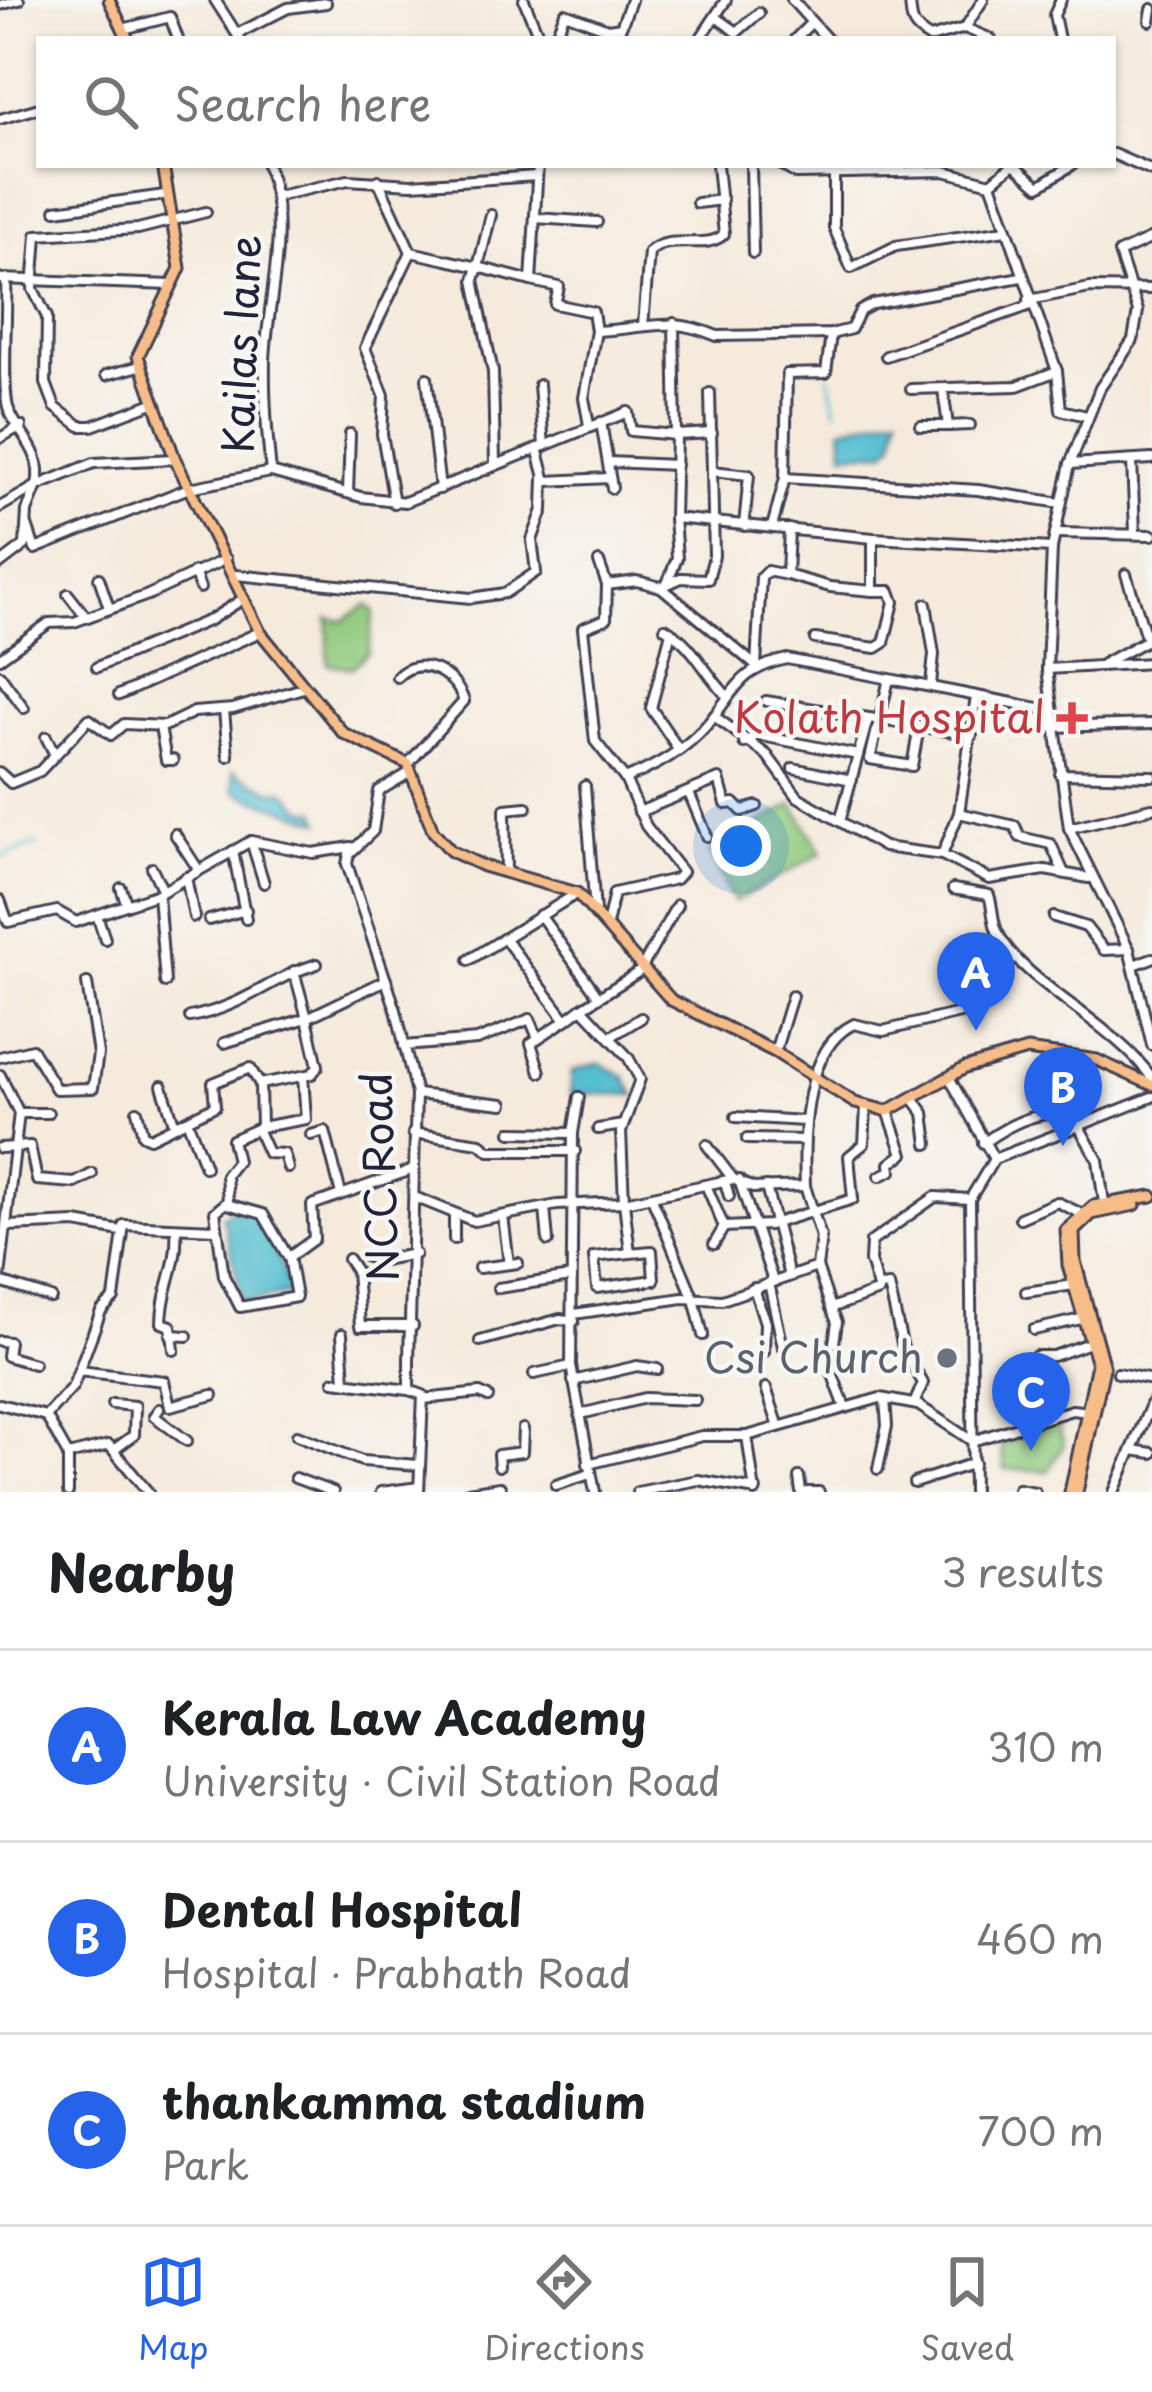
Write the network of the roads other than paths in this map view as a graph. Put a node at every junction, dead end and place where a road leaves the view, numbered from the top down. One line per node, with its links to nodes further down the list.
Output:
1 (19, 0): 12 (street)
2 (109, 0): 21 (main road)
3 (215, 0): 24 (street)
4 (524, 0): 25 (street)
5 (631, 0): 22 (street)
6 (726, 0): 17 (street)
7 (793, 0): 19 (street)
8 (910, 0): 30 (street)
9 (983, 0): 20 (street)
10 (1061, 0): 33 (street)
11 (326, 3): 24 (street)
12 (0, 5)
13 (167, 6): 16 (street)
14 (1152, 9): 18 (street)
15 (759, 13): 17 (street)
16 (170, 16): 21 (street); 23 (street)
17 (716, 17): 27 (street)
18 (1150, 21)
19 (812, 22): 28 (street); 29 (street)
20 (965, 28): 31 (street); 32 (street)
21 (126, 34)
22 (611, 34): 26 (street)
23 (177, 36)
24 (239, 36)
25 (539, 36)
26 (555, 36)
27 (702, 36)
28 (798, 36)
29 (824, 36)
30 (926, 36)
31 (937, 36)
32 (984, 36)
33 (1059, 36)
34 (36, 109): 35 (street)
35 (0, 119)
36 (1116, 155): 48 (street)
37 (163, 168): 51 (main road)
38 (268, 168): 52 (street, Kailas lane)
39 (717, 168): 53 (street)
40 (751, 168): 64 (street)
41 (786, 168): 46 (street)
42 (941, 168): 46 (street); 50 (street)
43 (1010, 168): 50 (street)
44 (1017, 168): 45 (street)
45 (1067, 168)
46 (834, 170): 61 (street)
47 (538, 171): 49 (street); 58 (street)
48 (1152, 171)
49 (378, 180): 52 (street); 63 (street)
50 (992, 183): 61 (street)
51 (165, 196): 55 (street); 59 (main road)
52 (278, 196): 108 (street, Kailas lane)
53 (722, 200): 54 (street); 75 (street)
54 (698, 203)
55 (56, 210)
56 (206, 212): 59 (street)
57 (491, 215): 65 (street)
58 (535, 218): 60 (street); 69 (street)
59 (171, 221): 68 (street); 70 (main road)
60 (597, 223)
61 (1006, 230): 66 (street)
62 (1152, 238): 71 (street)
63 (411, 252): 65 (street); 116 (street)
64 (753, 254)
65 (478, 267): 69 (street); 105 (street)
66 (1021, 278): 73 (street); 77 (street)
67 (3, 279): 68 (street); 88 (street)
68 (36, 281): 70 (street); 87 (street)
69 (531, 281): 76 (street)
70 (174, 286): 79 (main road)
71 (1130, 287): 72 (street); 73 (street); 89 (street)
72 (1152, 290)
73 (1030, 303): 78 (street); 80 (street)
74 (674, 322): 75 (street); 77 (street); 98 (street)
75 (643, 326): 76 (street)
76 (596, 331): 92 (street)
77 (831, 334): 111 (street)
78 (886, 356)
79 (140, 366): 81 (street); 87 (main road)
80 (1057, 371): 85 (street); 89 (street)
81 (106, 375)
82 (427, 378): 114 (street)
83 (539, 385): 100 (street)
84 (911, 388): 85 (street)
85 (943, 389): 95 (street)
86 (710, 393): 96 (street)
87 (153, 403): 101 (main road)
88 (4, 407): 93 (street)
89 (1088, 416): 106 (street)
90 (601, 422): 92 (street); 98 (street); 104 (street)
91 (970, 424): 95 (street)
92 (589, 425): 100 (street)
93 (21, 426): 99 (street); 112 (street)
94 (921, 426): 95 (street)
95 (948, 426)
96 (712, 433): 98 (street); 109 (street)
97 (350, 434): 115 (street)
98 (676, 435): 107 (street)
99 (0, 438)
100 (541, 447): 105 (street); 110 (street)
101 (175, 459): 112 (street); 113 (main road)
102 (1152, 460): 103 (street)
103 (1132, 461): 106 (street); 125 (street)
104 (609, 462): 107 (street); 110 (street)
105 (495, 464): 114 (street)
106 (1070, 464): 117 (street)
107 (676, 465): 119 (street)
108 (272, 472): 113 (street, Kailas lane); 115 (street)
109 (712, 472): 120 (street); 122 (street)
110 (544, 478): 135 (street)
111 (785, 478): 117 (street); 123 (street)
112 (37, 485): 118 (street); 121 (street)
113 (189, 488): 121 (street, Kailas lane); 130 (main road)
114 (440, 489): 116 (street)
115 (348, 494): 116 (street)
116 (394, 502)
117 (1061, 503): 126 (street)
118 (0, 507)
119 (674, 518): 120 (street); 139 (street)
120 (712, 522): 122 (street); 139 (street)
121 (27, 524): 132 (street)
122 (744, 526): 123 (street)
123 (772, 527): 124 (street)
124 (789, 529): 128 (street); 136 (street)
125 (1135, 532): 126 (street); 127 (street)
126 (1055, 533): 129 (street)
127 (1152, 535)
128 (873, 538): 129 (street); 141 (street)
129 (1052, 548): 155 (street)
130 (228, 559): 133 (street); 135 (main road)
131 (599, 562): 138 (street)
132 (0, 564)
133 (194, 572): 140 (street); 145 (street)
134 (1126, 574): 149 (street)
135 (236, 575): 143 (main road)
136 (787, 575): 141 (street); 153 (street)
137 (99, 578): 145 (street)
138 (607, 585): 139 (street); 188 (street)
139 (664, 585): 153 (street)
140 (200, 588)
141 (873, 591): 148 (street)
142 (68, 594): 146 (street)
143 (243, 599): 147 (main road); 154 (street)
144 (926, 604): 159 (street)
145 (109, 608): 146 (street)
146 (86, 617): 150 (street)
147 (260, 632): 160 (main road); 161 (street)
148 (815, 639)
149 (1149, 639): 152 (street)
150 (0, 658)
151 (1152, 663): 152 (street)
152 (1103, 664): 155 (street)
153 (756, 666): 158 (street); 162 (street)
154 (97, 667)
155 (1046, 669): 167 (street)
156 (0, 675): 165 (street)
157 (397, 677): 184 (street)
158 (889, 679): 159 (street); 170 (street)
159 (931, 685): 163 (street)
160 (303, 688): 166 (street); 184 (main road)
161 (119, 695)
162 (728, 696): 168 (street); 178 (street)
163 (976, 697): 167 (street); 175 (street)
164 (766, 701): 169 (street)
165 (24, 708)
166 (224, 710): 172 (street); 181 (street)
167 (1049, 710): 174 (street)
168 (714, 716): 177 (street); 178 (street)
169 (868, 719): 170 (street); 180 (street)
170 (881, 719): 173 (street); 173 (street)
171 (1152, 724): 174 (street)
172 (160, 727): 179 (street); 182 (street)
173 (920, 727): 175 (street)
174 (1052, 727): 186 (street)
175 (972, 735): 196 (street)
176 (46, 736): 179 (street)
177 (744, 742): 180 (street); 197 (street)
178 (679, 750): 188 (street)
179 (55, 755): 185 (street)
180 (859, 755): 189 (street)
181 (228, 756)
182 (173, 760)
183 (793, 768): 189 (street)
184 (408, 769): 202 (street); 207 (main road)
185 (0, 773)
186 (1060, 774): 187 (street); 198 (street)
187 (1152, 776)
188 (626, 778): 195 (street)
189 (852, 780): 197 (street)
190 (585, 786): 219 (street)
191 (688, 793): 192 (street); 195 (street); 200 (street)
192 (757, 806)
193 (526, 807): 207 (street)
194 (1152, 808): 198 (street)
195 (639, 812): 225 (street)
196 (959, 813): 204 (street); 208 (street)
197 (840, 821): 204 (street)
198 (1069, 828): 210 (street)
199 (175, 834): 206 (street)
200 (707, 836)
201 (251, 841): 202 (street); 203 (street); 211 (street)
202 (358, 844): 236 (street, NCC Road)
203 (233, 850): 206 (street); 224 (street)
204 (942, 855): 208 (street)
205 (152, 868): 214 (street)
206 (198, 869): 209 (street)
207 (506, 873): 215 (main road)
208 (1064, 873): 210 (street)
209 (186, 878): 214 (street); 222 (street)
210 (1090, 878): 228 (street)
211 (264, 883)
212 (121, 888): 217 (street)
213 (953, 889): 229 (street)
214 (160, 893): 217 (street); 237 (street)
215 (577, 893): 219 (main road); 221 (street)
216 (0, 900): 220 (street)
217 (127, 905): 220 (street)
218 (677, 905): 235 (street)
219 (595, 912): 225 (main road)
220 (97, 915): 226 (street)
221 (540, 915): 227 (street); 239 (street)
222 (194, 917)
223 (1054, 917): 228 (street)
224 (209, 920)
225 (607, 926): 235 (main road)
226 (105, 939)
227 (505, 939): 231 (street); 245 (street)
228 (1129, 949): 233 (street)
229 (1014, 958): 257 (street); 258 (street)
230 (1152, 958): 233 (street)
231 (470, 960)
232 (316, 964): 234 (street)
233 (1134, 965): 249 (street)
234 (294, 971): 242 (street); 243 (street)
235 (640, 971): 239 (street); 251 (main road)
236 (386, 980): 243 (street); 250 (street, NCC Road)
237 (165, 982)
238 (87, 983): 252 (street)
239 (598, 996): 241 (street)
240 (792, 996): 251 (street)
241 (582, 1008): 245 (street); 246 (street)
242 (190, 1017)
243 (307, 1018): 248 (street); 256 (street)
244 (641, 1018): 246 (street)
245 (566, 1020): 247 (street)
246 (610, 1037): 275 (street)
247 (538, 1038): 250 (street); 253 (street)
248 (224, 1043)
249 (1152, 1045)
250 (404, 1046): 261 (street, NCC Road)
251 (775, 1052): 257 (main road)
252 (0, 1057)
253 (540, 1072)
254 (0, 1075): 269 (street)
255 (948, 1075): 258 (main road); 264 (main road); 285 (street)
256 (303, 1076): 259 (street); 277 (street)
257 (815, 1079): 266 (main road); 273 (street)
258 (1152, 1081)
259 (260, 1084): 272 (street); 277 (street)
260 (162, 1086): 276 (street)
261 (416, 1094): 265 (street); 279 (street, NCC Road)
262 (579, 1096): 281 (street)
263 (1152, 1097): 274 (street)
264 (914, 1100): 267 (main road); 286 (street)
265 (503, 1104)
266 (866, 1108): 267 (main road); 315 (street)
267 (888, 1111): 296 (street)
268 (137, 1112): 276 (street)
269 (19, 1113): 270 (street); 288 (street)
270 (48, 1113)
271 (736, 1117): 273 (street)
272 (187, 1120): 276 (street); 292 (street)
273 (805, 1121): 284 (street)
274 (1078, 1124): 285 (street); 291 (street); 308 (street)
275 (623, 1125): 278 (street); 307 (street)
276 (175, 1126)
277 (259, 1129): 293 (street); 310 (street)
278 (598, 1129)
279 (412, 1132): 290 (street); 294 (street, NCC Road)
280 (511, 1132): 281 (street)
281 (573, 1133): 290 (street)
282 (311, 1135): 301 (street)
283 (746, 1139): 284 (street)
284 (804, 1140): 299 (street)
285 (983, 1143): 291 (street)
286 (928, 1144)
287 (707, 1145): 297 (street)
288 (14, 1147): 289 (street); 295 (street); 319 (street)
289 (0, 1148)
290 (575, 1151): 311 (street)
291 (994, 1159): 305 (street)
292 (205, 1168)
293 (288, 1168)
294 (414, 1169): 301 (street); 303 (street, NCC Road)
295 (92, 1174)
296 (880, 1175)
297 (732, 1181): 298 (street); 300 (street); 302 (street); 320 (street)
298 (705, 1184): 304 (street); 321 (street)
299 (805, 1186): 300 (street); 315 (street)
300 (766, 1187): 318 (street)
301 (341, 1194): 330 (street)
302 (729, 1196)
303 (417, 1198): 314 (street); 329 (street, NCC Road)
304 (652, 1198): 307 (street); 345 (street)
305 (970, 1199): 339 (street); 397 (street)
306 (1152, 1199): 309 (main road)
307 (624, 1202): 311 (street); 328 (street)
308 (1104, 1203): 309 (main road); 313 (main road)
309 (1123, 1203): 342 (main road)
310 (225, 1204): 322 (street); 330 (street)
311 (570, 1204): 312 (street); 336 (street)
312 (545, 1208): 316 (street); 326 (street)
313 (1080, 1213): 317 (street); 342 (main road)
314 (454, 1214): 316 (street); 325 (street)
315 (814, 1214): 318 (street); 333 (street)
316 (503, 1216): 334 (street)
317 (1020, 1218)
318 (775, 1223): 320 (street); 335 (street)
319 (8, 1226): 324 (street); 337 (street)
320 (754, 1226): 321 (street); 338 (street)
321 (724, 1227): 327 (street)
322 (215, 1228): 323 (street); 330 (street)
323 (176, 1229): 324 (street); 353 (street)
324 (121, 1231): 368 (street)
325 (454, 1239)
326 (548, 1241)
327 (714, 1244)
328 (630, 1252): 328 (street)
329 (415, 1254): 331 (street); 349 (street, NCC Road)
330 (289, 1257)
331 (367, 1257)
332 (348, 1259): 349 (street)
333 (817, 1267): 335 (street); 346 (street)
334 (479, 1268)
335 (788, 1276): 338 (street)
336 (571, 1277): 340 (street); 347 (street)
337 (0, 1280): 344 (street)
338 (771, 1282): 341 (street); 359 (street)
339 (881, 1286): 346 (street); 360 (street)
340 (498, 1288)
341 (754, 1288): 345 (street); 362 (street)
342 (1079, 1290): 343 (street); 348 (main road); 387 (main road)
343 (1026, 1292)
344 (51, 1298)
345 (694, 1299): 347 (street); 352 (street)
346 (831, 1308): 358 (street)
347 (574, 1318): 356 (street); 366 (street)
348 (1085, 1318): 350 (street); 357 (main road)
349 (412, 1327): 375 (street, NCC Road)
350 (1034, 1330)
351 (343, 1334): 375 (street)
352 (703, 1335)
353 (170, 1336): 354 (street); 361 (street)
354 (187, 1336)
355 (0, 1341): 365 (street)
356 (480, 1341)
357 (1092, 1342): 364 (street); 387 (main road)
358 (834, 1343)
359 (783, 1347)
360 (903, 1348): 363 (street); 384 (street)
361 (174, 1350)
362 (764, 1352)
363 (888, 1354)
364 (1036, 1356)
365 (34, 1364)
366 (571, 1366): 371 (street); 372 (street)
367 (657, 1369): 372 (street)
368 (79, 1370): 386 (street); 389 (street)
369 (831, 1370): 385 (street)
370 (1118, 1373): 373 (street)
371 (534, 1375)
372 (573, 1381): 388 (street)
373 (1152, 1381)
374 (766, 1388): 391 (street)
375 (409, 1390): 378 (street)
376 (212, 1395): 386 (street)
377 (488, 1397): 378 (street)
378 (423, 1399): 403 (street)
379 (885, 1399): 384 (street); 385 (street); 406 (street)
380 (695, 1400): 388 (street)
381 (1152, 1402): 399 (street)
382 (0, 1404): 389 (street)
383 (112, 1404): 390 (street)
384 (914, 1404): 397 (street)
385 (845, 1407): 391 (street)
386 (164, 1408): 390 (street); 396 (street)
387 (1093, 1413): 397 (street); 426 (main road)
388 (581, 1414): 405 (street)
389 (46, 1415): 401 (street)
390 (134, 1416): 398 (street)
391 (778, 1424): 395 (street)
392 (523, 1429): 404 (street)
393 (103, 1432): 398 (street)
394 (297, 1436): 403 (street)
395 (747, 1436): 405 (street); 413 (street)
396 (188, 1441)
397 (972, 1441): 402 (street)
398 (110, 1447): 401 (street); 415 (street)
399 (1132, 1450): 400 (street); 427 (street)
400 (1152, 1453)
401 (68, 1455): 414 (street)
402 (974, 1463): 409 (street); 424 (street)
403 (419, 1465): 412 (street)
404 (499, 1466)
405 (589, 1469): 410 (street); 420 (street)
406 (878, 1469)
407 (799, 1477): 422 (street)
408 (295, 1478): 416 (street)
409 (914, 1483)
410 (556, 1485)
411 (1018, 1489): 425 (street)
412 (419, 1490): 417 (street)
413 (756, 1491): 421 (street)
414 (68, 1492)
415 (148, 1492)
416 (333, 1492)
417 (381, 1492)
418 (468, 1492): 419 (street)
419 (502, 1492)
420 (595, 1492)
421 (637, 1492)
422 (804, 1492): 423 (street)
423 (819, 1492)
424 (973, 1492)
425 (1036, 1492)
426 (1074, 1492)
427 (1114, 1492)

